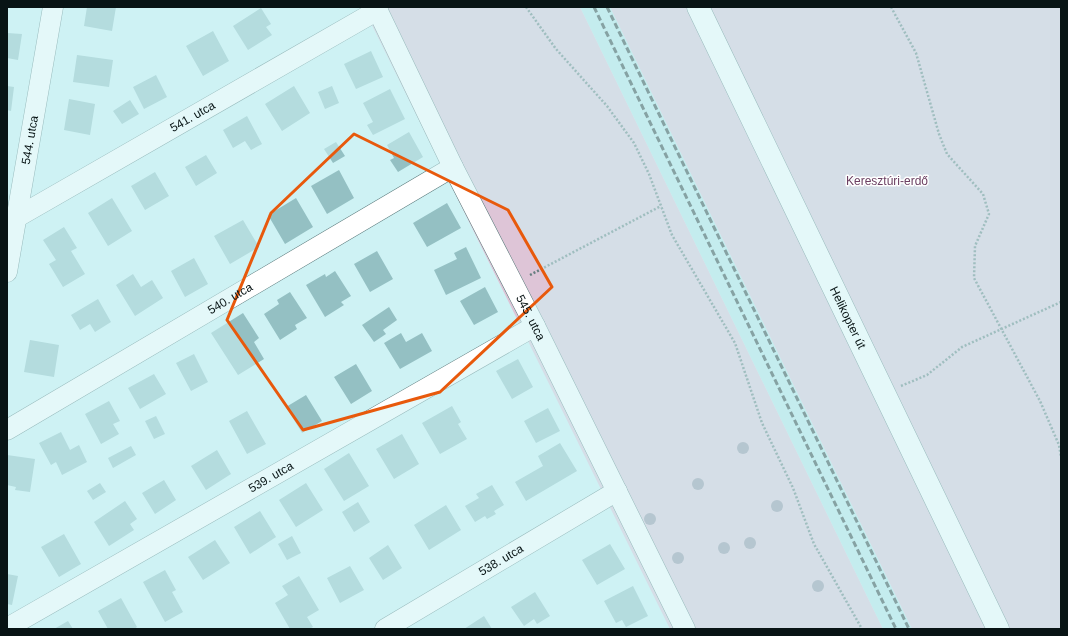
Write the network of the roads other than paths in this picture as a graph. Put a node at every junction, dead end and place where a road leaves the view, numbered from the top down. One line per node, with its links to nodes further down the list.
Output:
1 (53, 7): 5 (street, 544. utca)
2 (698, 7): 13 (street, Helikopter út)
3 (377, 8): 4 (street, 545. utca); 5 (street, 541. utca)
4 (453, 167): 7 (street, 545. utca); 8 (street, 540. utca)
5 (12, 220): 6 (street, 544. utca)
6 (7, 272)
7 (535, 326): 9 (street, 545. utca); 10 (street, 539. utca)
8 (7, 430)
9 (617, 491): 11 (street, 538. utca); 12 (street, 545. utca)
10 (7, 628)
11 (385, 629)
12 (685, 629)
13 (998, 629)

